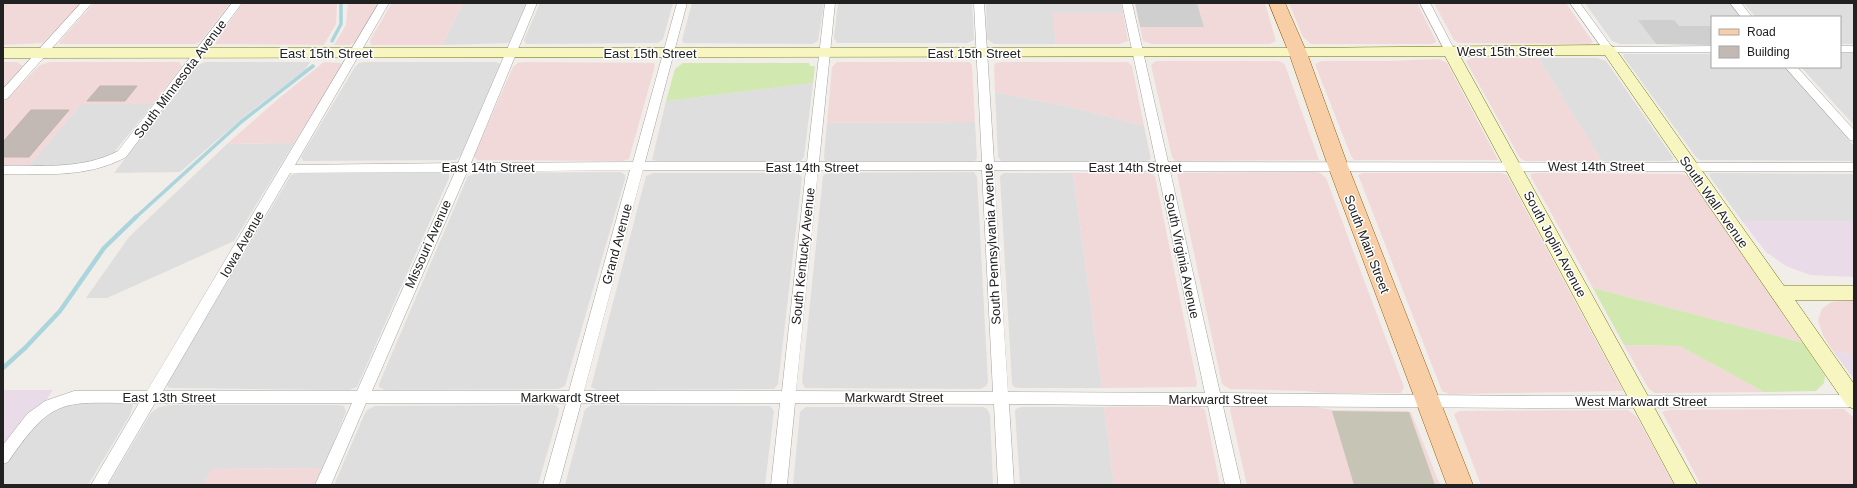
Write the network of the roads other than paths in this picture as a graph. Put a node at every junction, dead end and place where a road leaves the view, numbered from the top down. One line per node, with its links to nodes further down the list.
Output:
1 (87, 3): 21 (street)
2 (237, 3): 22 (street, South Minnesota Avenue)
3 (384, 3): 23 (street, Iowa Avenue)
4 (532, 3): 24 (street, Missouri Avenue)
5 (682, 3): 19 (street, Grand Avenue)
6 (830, 3): 25 (street, South Kentucky Avenue)
7 (979, 3): 26 (street, South Pennsylvania Avenue)
8 (1127, 3): 27 (street, South Virginia Avenue)
9 (1277, 3): 28 (main road, South Main Street)
10 (1425, 3): 18 (street, South Joplin Avenue)
11 (1575, 3): 16 (street, South Wall Avenue)
12 (1735, 3): 13 (street)
13 (1746, 16)
14 (1841, 49): 15 (street)
15 (1854, 49)
16 (1609, 50): 17 (street, West 15th Street); 18 (main road, West 15th Street); 39 (main road, South Wall Avenue)
17 (1711, 50)
18 (1450, 51): 28 (main road, West 15th Street); 34 (main road, South Joplin Avenue)
19 (669, 52): 24 (main road, East 15th Street); 25 (main road, East 15th Street); 32 (street, Grand Avenue)
20 (3, 53): 21 (main road, East 15th Street)
21 (42, 53): 22 (main road, East 15th Street); 30 (street)
22 (199, 53): 23 (main road, East 15th Street); 42 (street, South Minnesota Avenue)
23 (354, 53): 24 (main road, East 15th Street); 41 (street, Iowa Avenue)
24 (510, 53): 35 (street, Missouri Avenue)
25 (824, 53): 26 (main road, East 15th Street); 36 (street, South Kentucky Avenue)
26 (981, 53): 27 (main road, East 15th Street); 37 (street, South Pennsylvania Avenue)
27 (1138, 54): 28 (main road, East 15th Street); 38 (street, South Virginia Avenue)
28 (1298, 54): 33 (main road, South Main Street)
29 (1793, 68): 31 (street)
30 (3, 96)
31 (1854, 137)
32 (638, 166): 35 (street, East 14th Street); 36 (street, East 14th Street); 47 (street, Grand Avenue)
33 (1338, 166): 34 (street, West 14th Street); 38 (street, East 14th Street); 52 (main road, South Main Street)
34 (1512, 166): 39 (street, West 14th Street); 53 (main road, South Joplin Avenue)
35 (462, 167): 41 (street, East 14th Street); 46 (street, Missouri Avenue)
36 (813, 167): 37 (street, East 14th Street); 48 (street, South Kentucky Avenue)
37 (987, 167): 38 (street, East 14th Street); 49 (street, South Pennsylvania Avenue)
38 (1163, 167): 50 (street, South Virginia Avenue)
39 (1690, 167): 40 (street, West 14th Street); 43 (main road, South Wall Avenue)
40 (1854, 167)
41 (285, 169): 45 (street, Iowa Avenue)
42 (3, 170)
43 (1778, 293): 44 (main road); 51 (main road, South Wall Avenue)
44 (1854, 293)
45 (153, 397): 46 (street, East 13th Street); 54 (street, East 13th Street); 55 (street, Iowa Avenue)
46 (362, 397): 47 (street, Markwardt Street); 56 (street, Missouri Avenue)
47 (575, 397): 48 (street, Markwardt Street); 57 (street, Grand Avenue)
48 (788, 397): 49 (street, Markwardt Street); 58 (street, South Kentucky Avenue)
49 (1000, 398): 50 (street, Markwardt Street); 59 (street, South Pennsylvania Avenue)
50 (1214, 399): 52 (street, Markwardt Street); 60 (street, South Virginia Avenue)
51 (1854, 400): 53 (street, West Markwardt Street)
52 (1427, 401): 53 (street, West Markwardt Street); 61 (main road, South Main Street)
53 (1640, 402): 62 (main road, South Joplin Avenue)
54 (3, 457)
55 (99, 485)
56 (323, 485)
57 (551, 485)
58 (779, 485)
59 (1006, 485)
60 (1233, 485)
61 (1460, 485)
62 (1686, 485)

